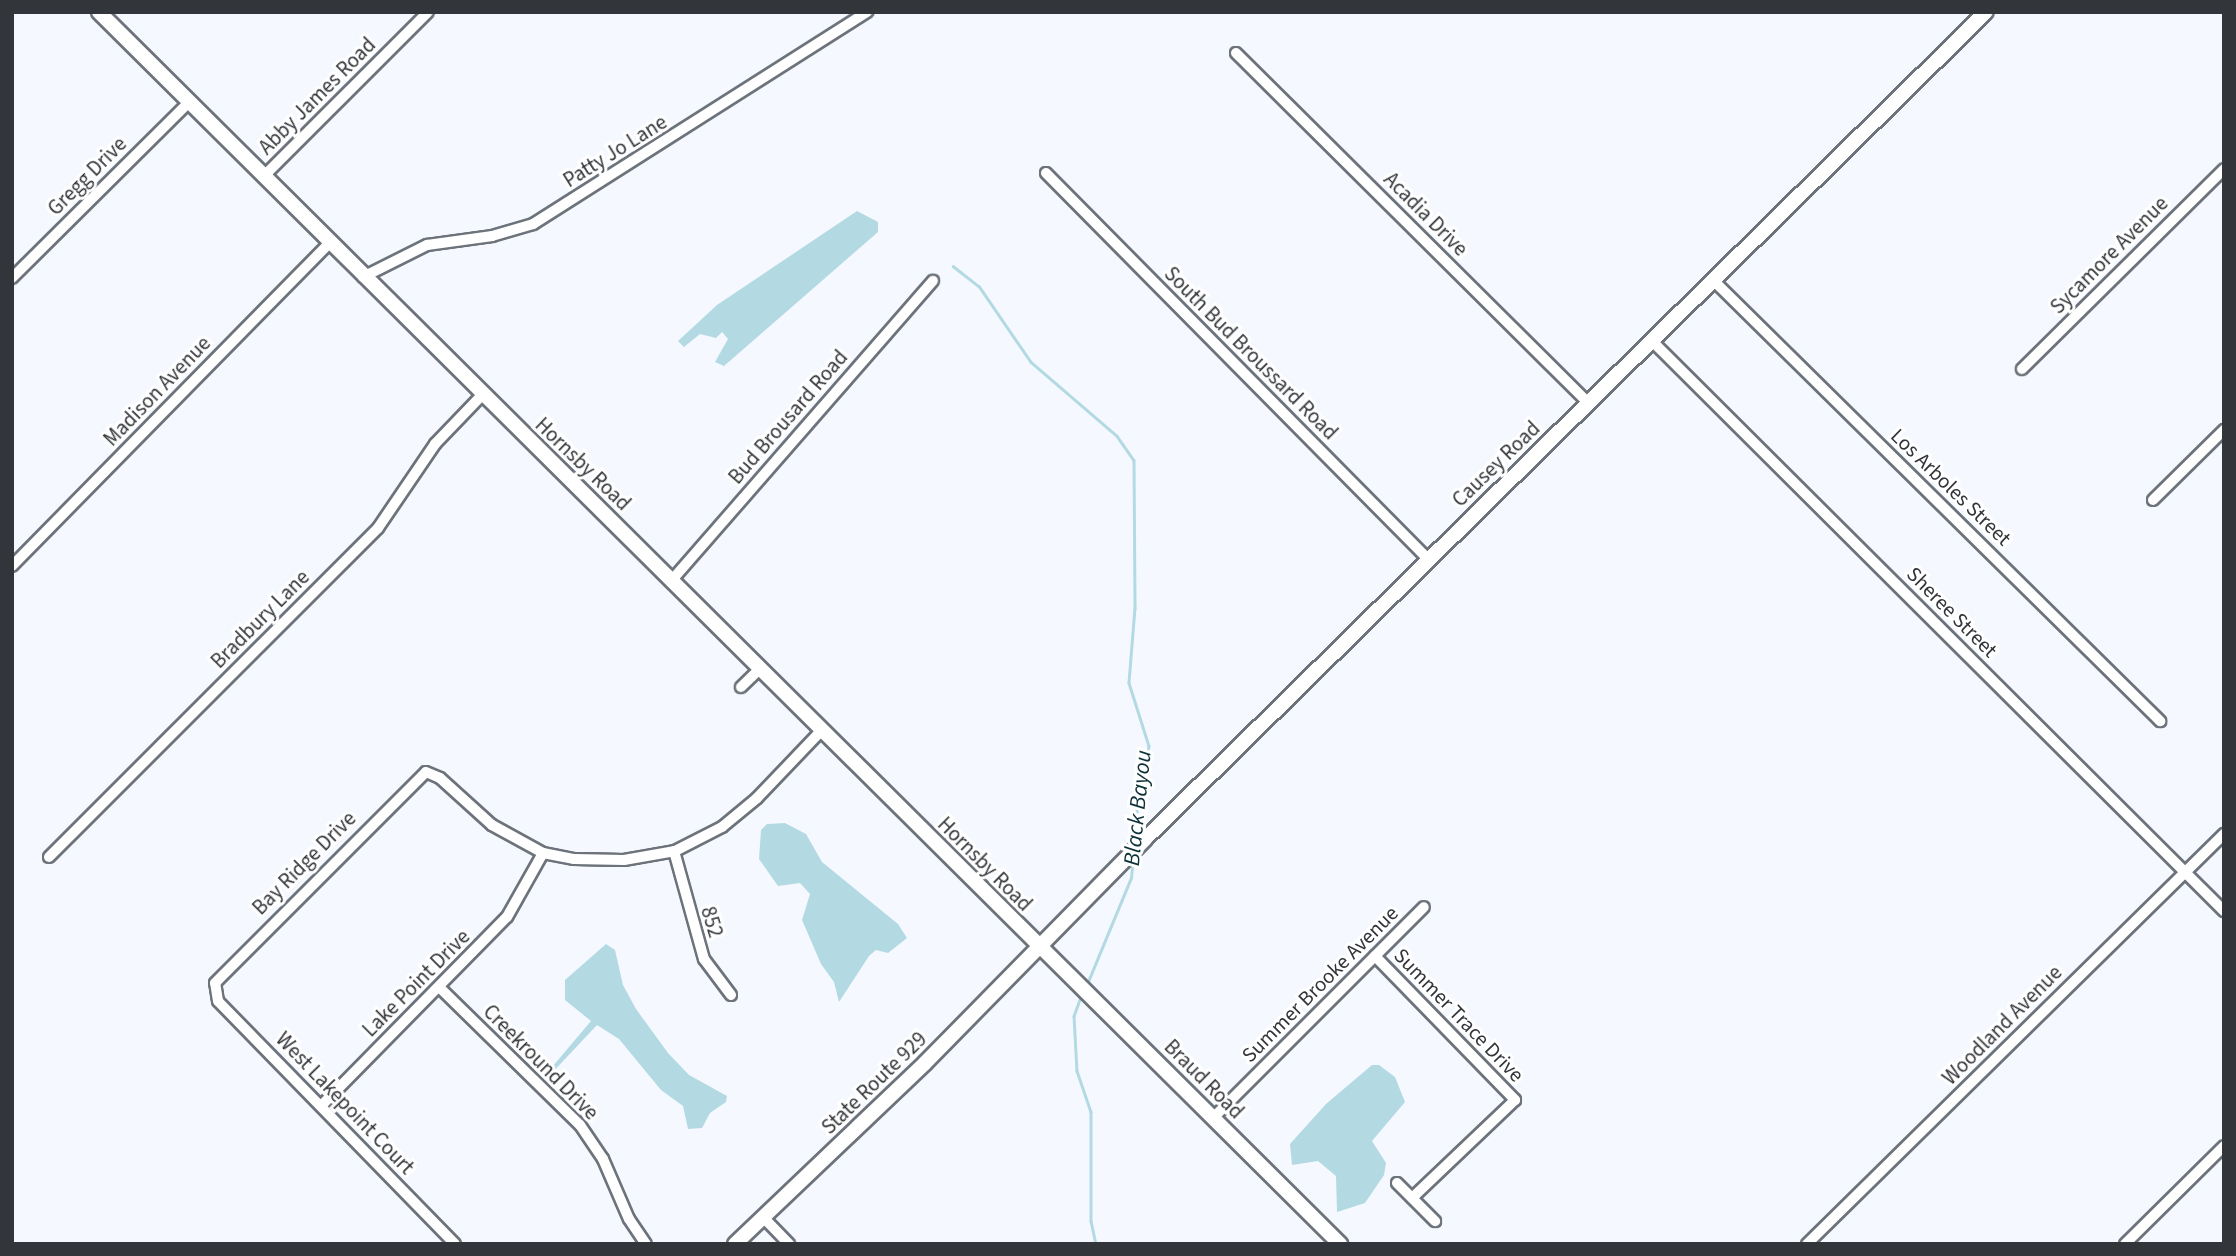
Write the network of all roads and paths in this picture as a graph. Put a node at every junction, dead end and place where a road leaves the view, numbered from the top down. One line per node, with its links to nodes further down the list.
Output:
1 (99, 12): 6 (street, Hornsby Road)
2 (428, 12): 9 (street, Abby James Road)
3 (867, 12): 11 (street, Patty Jo Lane)
4 (1986, 12): 14 (street, Causey Road)
5 (1236, 53): 18 (street, Acadia Drive)
6 (189, 102): 9 (street, Hornsby Road); 12 (street, Gregg Drive)
7 (2224, 169): 16 (street, Sycamore Avenue)
8 (1046, 173): 21 (street, South Bud Broussard Road)
9 (263, 177): 10 (street, Hornsby Road)
10 (329, 243): 11 (street, Hornsby Road); 22 (street, Madison Avenue)
11 (363, 277): 17 (street, Hornsby Road)
12 (12, 278)
13 (933, 281): 23 (street, Bud Brousard Road)
14 (1714, 281): 15 (street, Causey Road); 26 (street, Los Arboles Street)
15 (1652, 341): 18 (street, Causey Road); 32 (street, Sheree Street)
16 (2022, 369)
17 (482, 395): 23 (street, Hornsby Road); 31 (street, Bradbury Lane)
18 (1589, 403): 21 (street, Causey Road)
19 (2224, 430): 20 (street)
20 (2154, 500)
21 (1429, 560): 35 (street, Causey Road)
22 (12, 566)
23 (672, 580): 24 (street, Hornsby Road)
24 (761, 667): 25 (street); 27 (street, Hornsby Road)
25 (741, 687)
26 (2161, 721)
27 (823, 729): 29 (street); 35 (street, Hornsby Road)
28 (2224, 834): 32 (street, Woodland Avenue)
29 (674, 851): 30 (street); 39 (street, 852)
30 (543, 853): 37 (street, Bay Ridge Drive); 38 (street, Lake Point Drive)
31 (49, 857)
32 (2186, 872): 34 (street, Sheree Street); 52 (street, Woodland Avenue)
33 (1424, 907): 36 (street, Summer Brooke Avenue)
34 (2224, 911)
35 (1037, 946): 41 (street, Braud Road); 45 (street, State Route 929)
36 (1375, 956): 41 (street, Summer Brooke Avenue); 44 (street, Summer Trace Drive)
37 (214, 986): 40 (street, West Lakepoint Court)
38 (439, 987): 40 (street, Lake Point Drive); 48 (street, Creekround Drive)
39 (731, 995)
40 (321, 1106): 47 (street, West Lakepoint Court)
41 (1213, 1118): 51 (street, Braud Road)
42 (2224, 1146): 53 (street)
43 (1397, 1183): 44 (street)
44 (1412, 1198): 46 (street)
45 (764, 1218): 49 (street, State Route 929); 50 (street)
46 (1435, 1221)
47 (455, 1244)
48 (646, 1244)
49 (735, 1244)
50 (789, 1244)
51 (1340, 1244)
52 (1807, 1244)
53 (2125, 1244)

